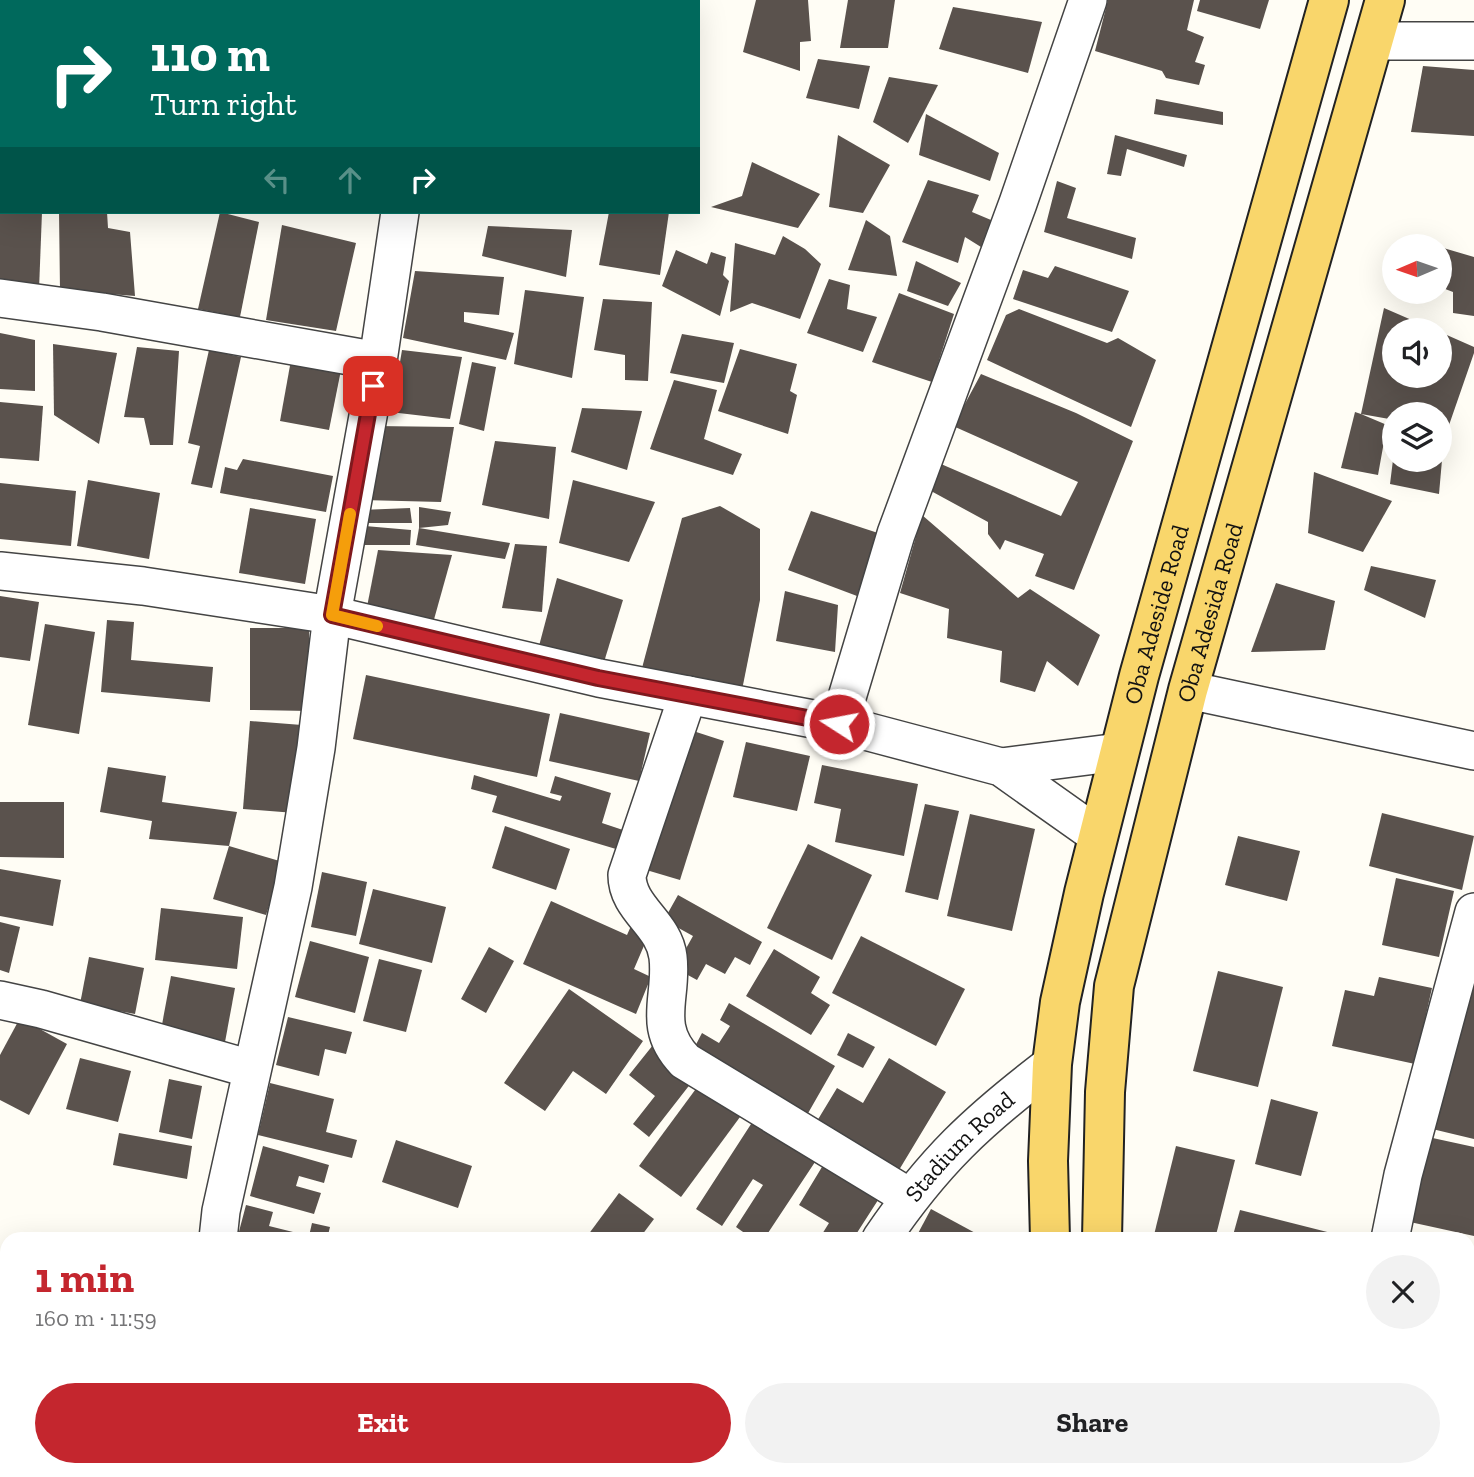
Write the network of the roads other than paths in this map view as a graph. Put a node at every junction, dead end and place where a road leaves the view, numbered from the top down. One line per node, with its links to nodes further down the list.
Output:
1 (1088, 0): 13 (street)
2 (1329, 0): 15 (main road, Oba Adeside Road)
3 (1385, 0): 4 (main road, Oba Adesida Road)
4 (1374, 41): 5 (street); 11 (main road, Oba Adesida Road)
5 (1474, 41)
6 (400, 214): 8 (street)
7 (0, 298): 8 (street)
8 (378, 361): 10 (street)
9 (0, 571): 10 (street)
10 (332, 615): 12 (street); 21 (street)
11 (1188, 690): 14 (street); 26 (main road, Oba Adesida Road)
12 (688, 695): 13 (street); 22 (street)
13 (839, 724): 16 (street)
14 (1474, 751)
15 (1119, 752): 16 (street); 17 (main road, Oba Adeside Road)
16 (1001, 767): 17 (street)
17 (1097, 835): 20 (main road, Oba Adeside Road)
18 (1474, 912): 27 (street)
19 (0, 1000): 21 (street)
20 (1052, 1064): 22 (street, Stadium Road); 25 (main road, Oba Adeside Road)
21 (251, 1069): 23 (street)
22 (909, 1197): 24 (street, Stadium Road)
23 (219, 1232)
24 (886, 1232)
25 (1050, 1232)
26 (1101, 1232)
27 (1391, 1232)

